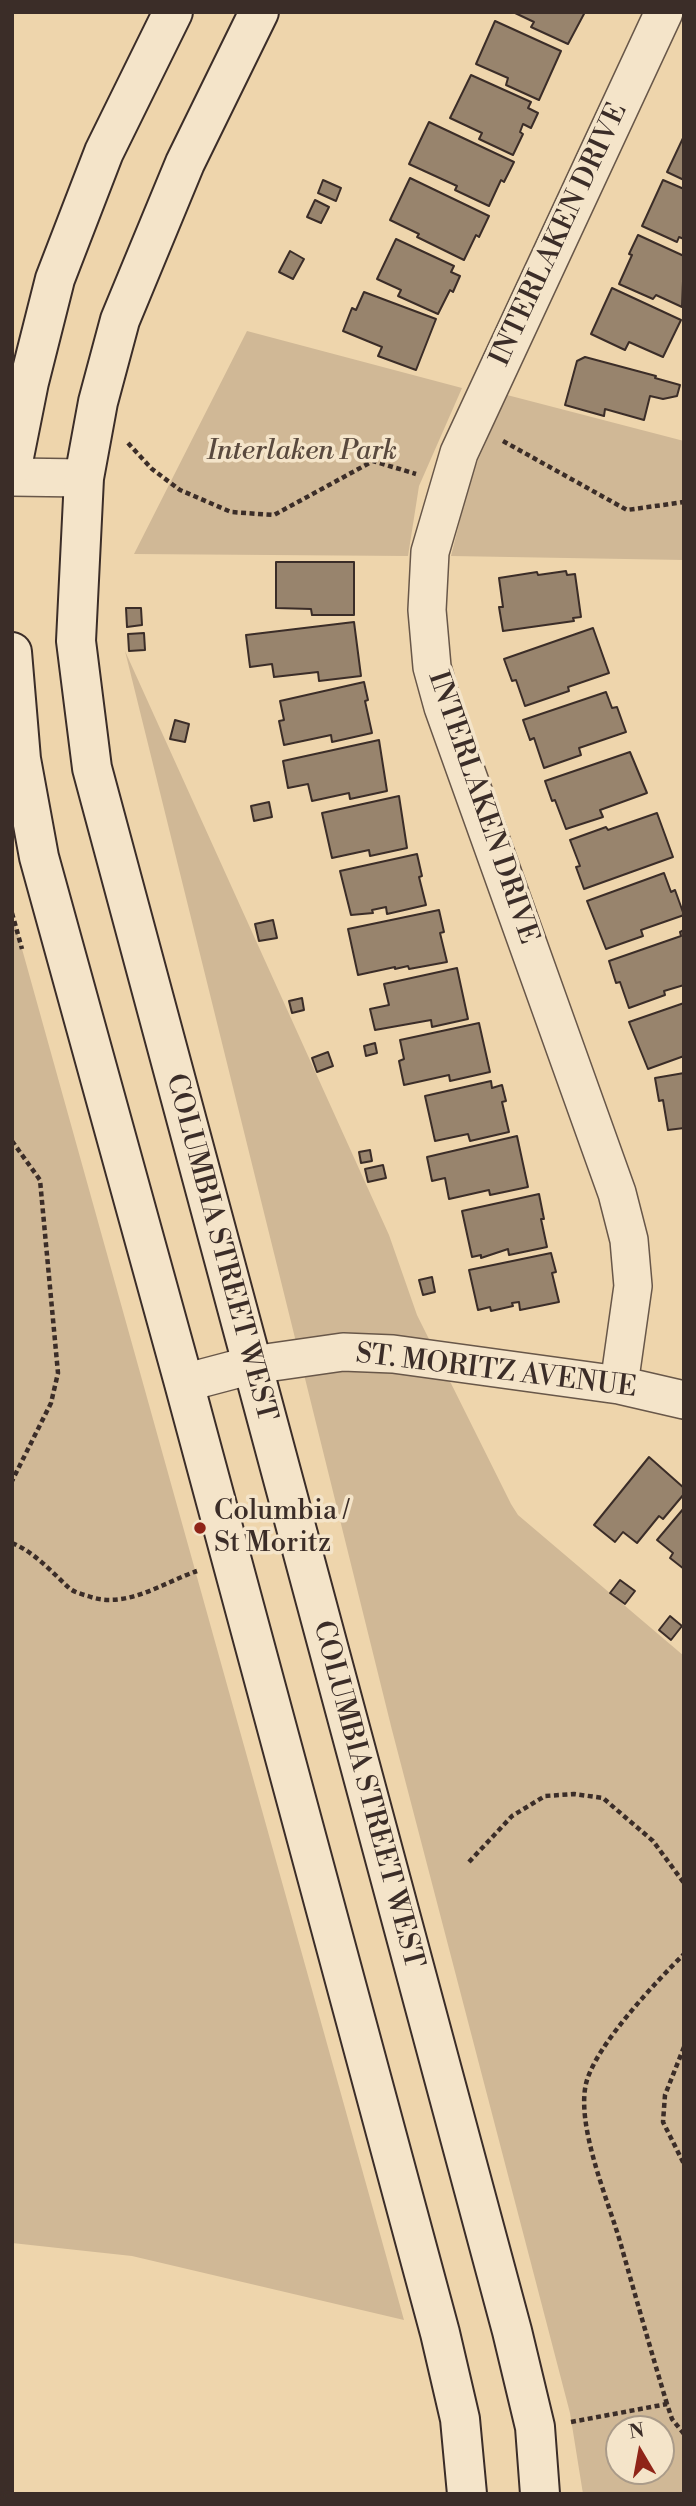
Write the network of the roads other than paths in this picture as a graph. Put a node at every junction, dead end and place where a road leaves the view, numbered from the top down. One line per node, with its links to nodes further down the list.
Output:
1 (173, 12): 4 (main road)
2 (259, 12): 6 (main road, COLUMBIA STREET WEST)
3 (664, 12): 10 (street, INTERLAKEN DRIVE)
4 (12, 467)
5 (12, 477): 6 (street)
6 (84, 478): 8 (main road, COLUMBIA STREET WEST)
7 (12, 652): 9 (main road)
8 (252, 1365): 9 (street, ST. MORITZ AVENUE); 10 (street, ST. MORITZ AVENUE); 13 (main road, COLUMBIA STREET WEST)
9 (184, 1383): 12 (main road)
10 (619, 1385): 11 (street, ST. MORITZ AVENUE)
11 (684, 1400)
12 (467, 2494)
13 (540, 2494)

